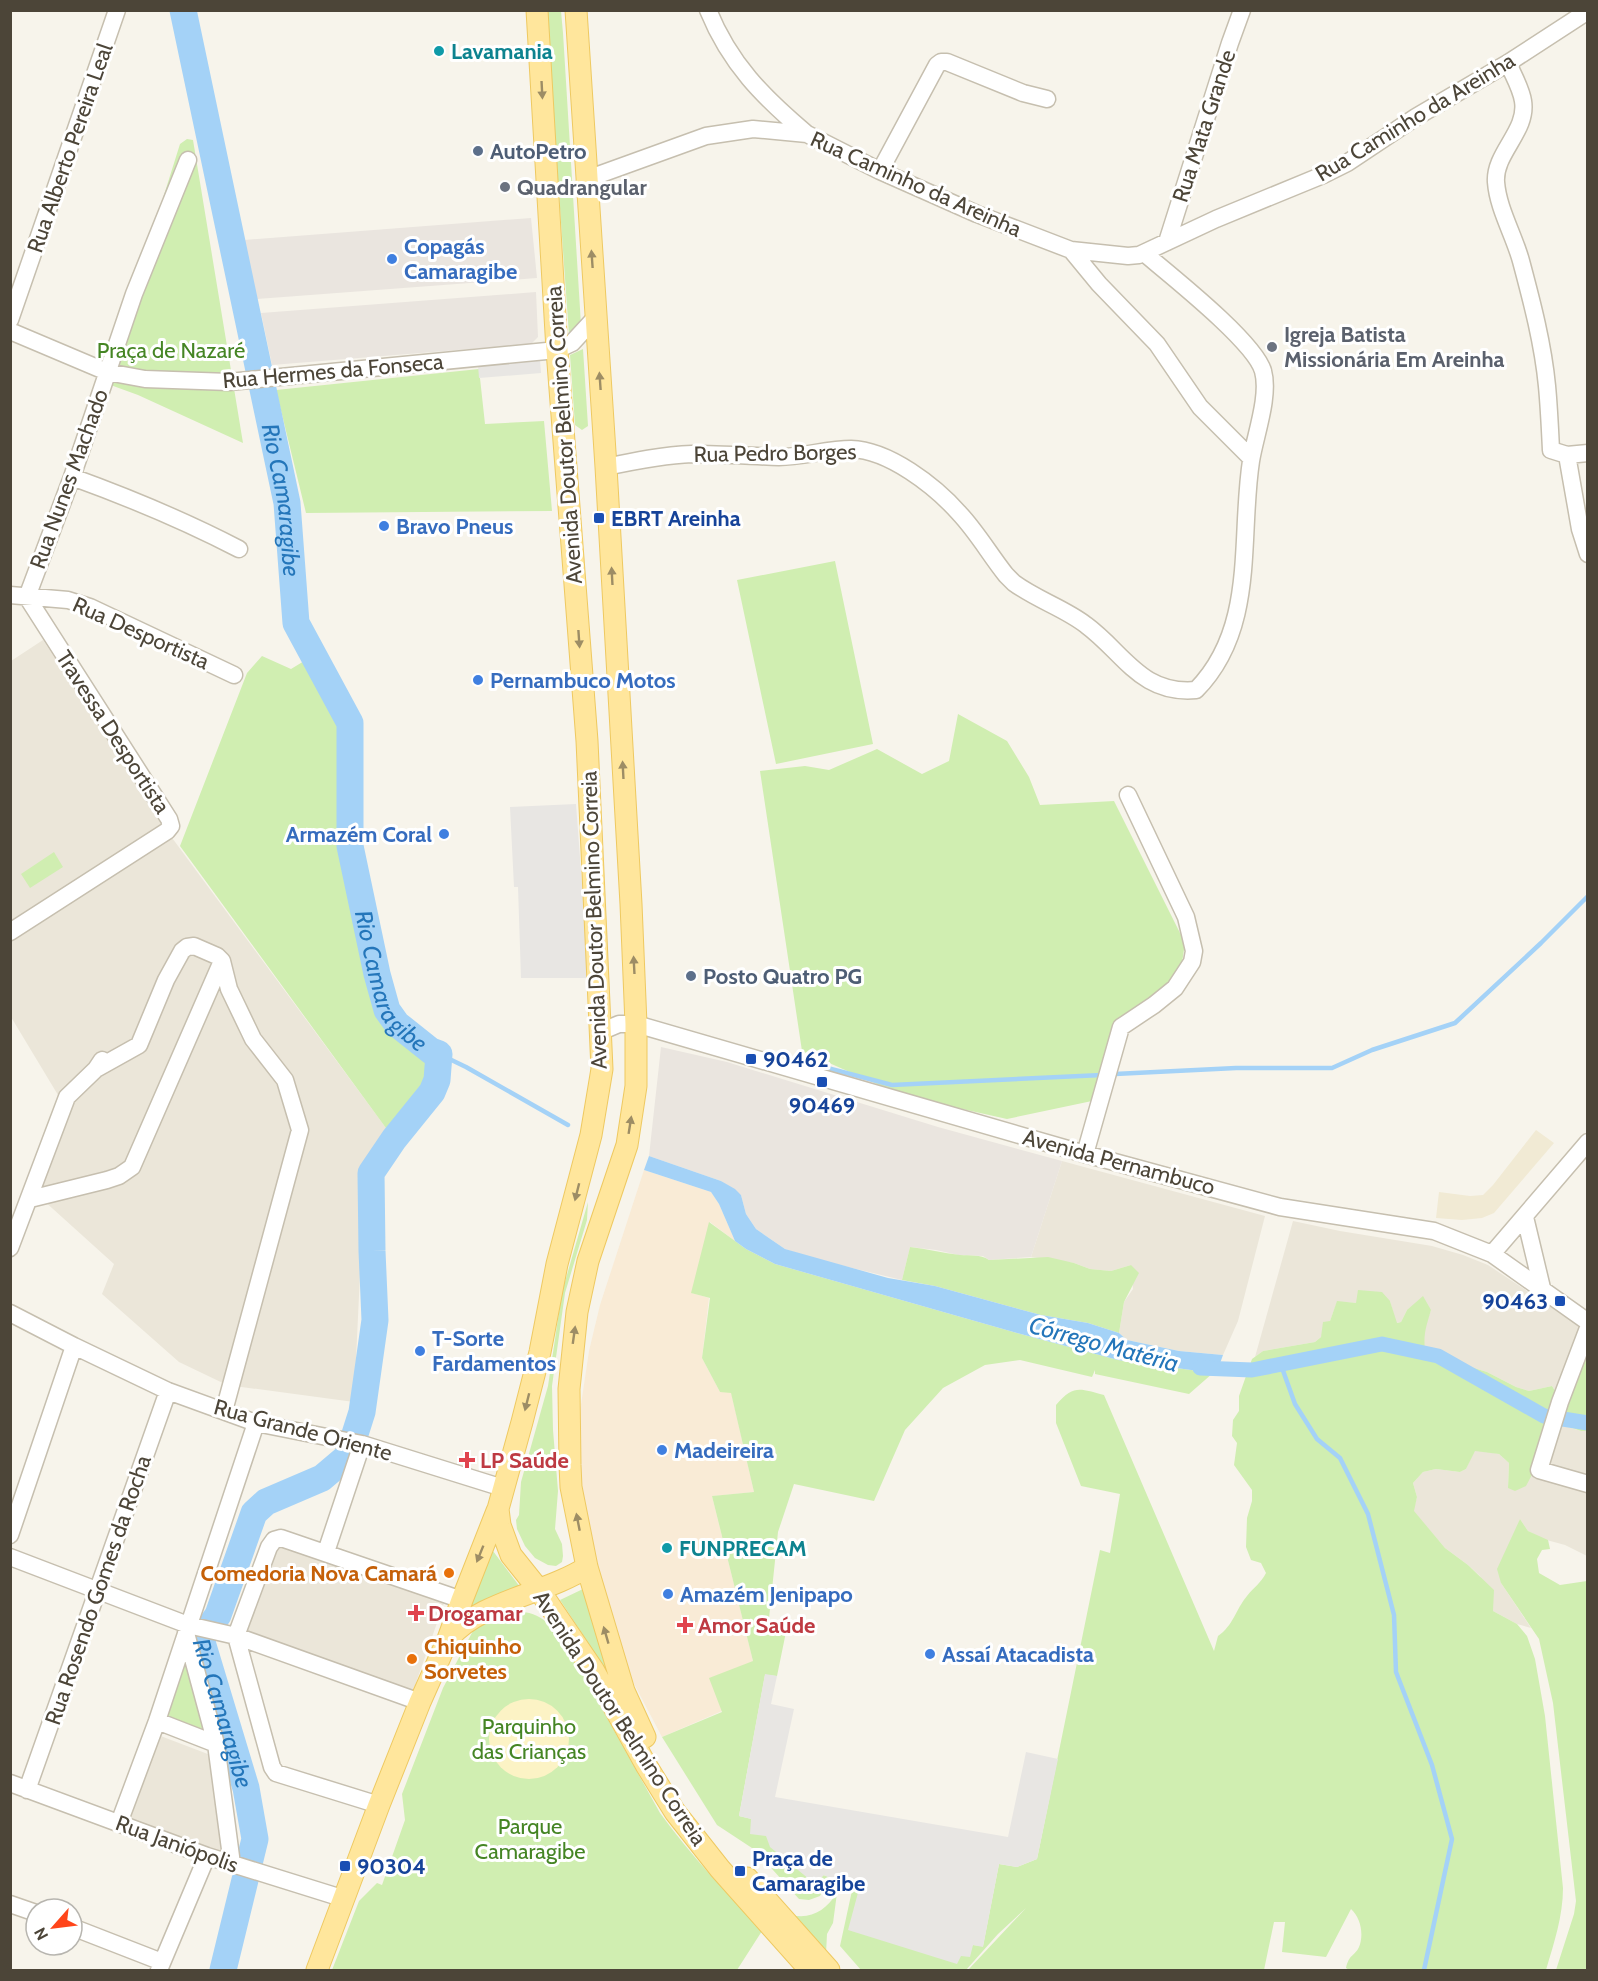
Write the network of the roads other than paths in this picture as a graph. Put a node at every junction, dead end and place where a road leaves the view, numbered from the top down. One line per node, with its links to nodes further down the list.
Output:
1 (117, 10): 17 (street, Rua Alberto Pereira Leal)
2 (537, 10): 19 (main road, Avenida Doutor Belmino Correia, one-way to 19)
3 (576, 10): 12 (main road, Avenida Doutor Belmino Correia)
4 (708, 10): 9 (street)
5 (1242, 10): 13 (street, Rua Mata Grande)
6 (1587, 11): 7 (street, Rua Caminho da Areinha)
7 (1508, 63): 13 (street, Rua Caminho da Areinha); 21 (street)
8 (1047, 99): 11 (street)
9 (807, 134): 11 (street, Rua Caminho da Areinha); 12 (street, Rua Caminho da Areinha)
10 (188, 160): 20 (street, Rua Nunes Machado)
11 (880, 171): 14 (street, Rua Caminho da Areinha)
12 (586, 178): 16 (main road, Avenida Doutor Belmino Correia, one-way to 12)
13 (1167, 242): 15 (street, Rua Caminho da Areinha)
14 (1071, 250): 15 (street, Rua Caminho da Areinha); 23 (street, Rua Caminho da Areinha)
15 (1144, 253): 23 (street, Rua Pedro Borges)
16 (596, 317): 19 (street); 24 (main road, Avenida Doutor Belmino Correia, one-way to 16)
17 (10, 320)
18 (10, 331): 20 (street, Rua Hermes da Fonseca)
19 (557, 350): 20 (street, Rua Hermes da Fonseca); 34 (main road, Avenida Doutor Belmino Correia, one-way to 34)
20 (107, 372): 25 (street, Rua Nunes Machado)
21 (1559, 452): 22 (street); 27 (street)
22 (1587, 453)
23 (1251, 463): 24 (street, Rua Pedro Borges)
24 (606, 467): 33 (main road, Avenida Doutor Belmino Correia, one-way to 24)
25 (72, 477): 26 (street); 28 (street, Rua Nunes Machado)
26 (239, 549)
27 (1587, 554)
28 (19, 596): 29 (street, Rua Desportista); 31 (street, Travessa Desportista)
29 (234, 675)
30 (1128, 795): 36 (street)
31 (10, 932)
32 (222, 961): 37 (street); 37 (street); 47 (street)
33 (636, 1023): 34 (street); 36 (street, Avenida Pernambuco); 55 (main road, Avenida Doutor Belmino Correia, one-way to 33)
34 (600, 1032): 51 (main road, Avenida Doutor Belmino Correia, one-way to 51)
35 (1587, 1142): 38 (street)
36 (1085, 1154): 40 (street, Avenida Pernambuco)
37 (30, 1199): 39 (street)
38 (1525, 1217): 40 (street); 41 (street)
39 (10, 1248)
40 (1492, 1254): 41 (street, Avenida Pernambuco)
41 (1542, 1288): 43 (street, Avenida Pernambuco)
42 (10, 1313): 45 (street, Rua Grande Oriente)
43 (1587, 1322)
44 (1587, 1328): 50 (street)
45 (74, 1346): 46 (street, Rua Grande Oriente); 52 (street)
46 (168, 1391): 47 (street, Rua Grande Oriente); 57 (street, Rua Rosendo Gomes da Rocha)
47 (224, 1411): 48 (street, Rua Grande Oriente)
48 (256, 1422): 49 (street, Rua Grande Oriente); 59 (street)
49 (353, 1442): 51 (street, Rua Grande Oriente); 53 (street)
50 (1587, 1484)
51 (501, 1498): 56 (main road, Avenida Doutor Belmino Correia); 58 (main road, one-way to 58)
52 (10, 1536)
53 (326, 1552): 58 (street); 60 (street)
54 (10, 1557): 57 (street)
55 (587, 1567): 56 (main road); 76 (main road, Avenida Doutor Belmino Correia, one-way to 55)
56 (539, 1590): 61 (main road); 75 (main road, Avenida Doutor Belmino Correia)
57 (98, 1591): 59 (street); 66 (street, Rua Rosendo Gomes da Rocha)
58 (462, 1600): 61 (main road)
59 (197, 1629): 60 (street); 63 (street); 64 (street)
60 (236, 1636): 62 (street); 67 (street)
61 (448, 1639): 62 (main road)
62 (420, 1702): 67 (main road)
63 (157, 1721): 64 (street); 68 (street)
64 (216, 1744): 70 (street)
65 (10, 1783): 66 (street, Rua Janiópolis)
66 (27, 1790): 68 (street, Rua Janiópolis)
67 (379, 1805): 71 (main road)
68 (119, 1823): 69 (street, Rua Janiópolis)
69 (207, 1856): 70 (street, Rua Janiópolis); 73 (street)
70 (235, 1865): 71 (street, Rua Janiópolis)
71 (345, 1899): 74 (main road)
72 (84, 1932): 73 (street)
73 (160, 1966)
74 (316, 1971)
75 (810, 1971)
76 (829, 1971)

